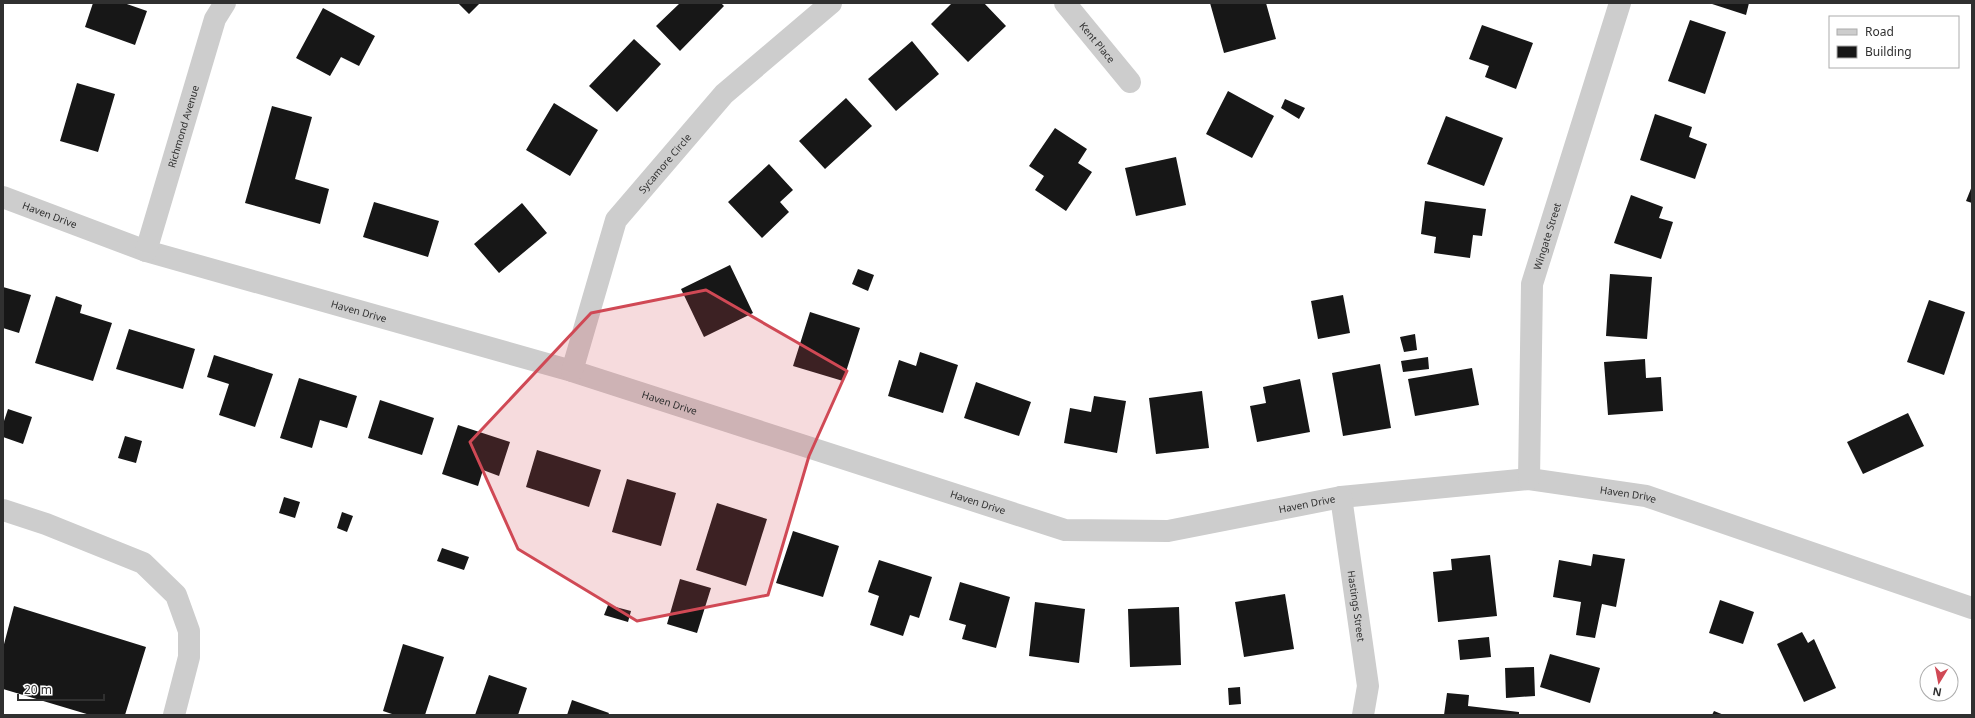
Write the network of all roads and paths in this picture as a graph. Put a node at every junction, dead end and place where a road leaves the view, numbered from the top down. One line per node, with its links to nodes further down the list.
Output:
1 (225, 3): 7 (street, Richmond Avenue)
2 (832, 3): 8 (street, Sycamore Circle)
3 (1065, 3): 5 (street, Kent Place)
4 (1620, 3): 9 (street, Wingate Street)
5 (1130, 82)
6 (3, 197): 7 (street, Haven Drive)
7 (146, 251): 8 (street, Haven Drive)
8 (572, 371): 10 (street, Haven Drive)
9 (1529, 479): 10 (street, Haven Drive); 12 (street, Haven Drive)
10 (1341, 497): 14 (street, Hastings Street)
11 (3, 510): 13 (street)
12 (1972, 608)
13 (174, 715)
14 (1363, 715)

